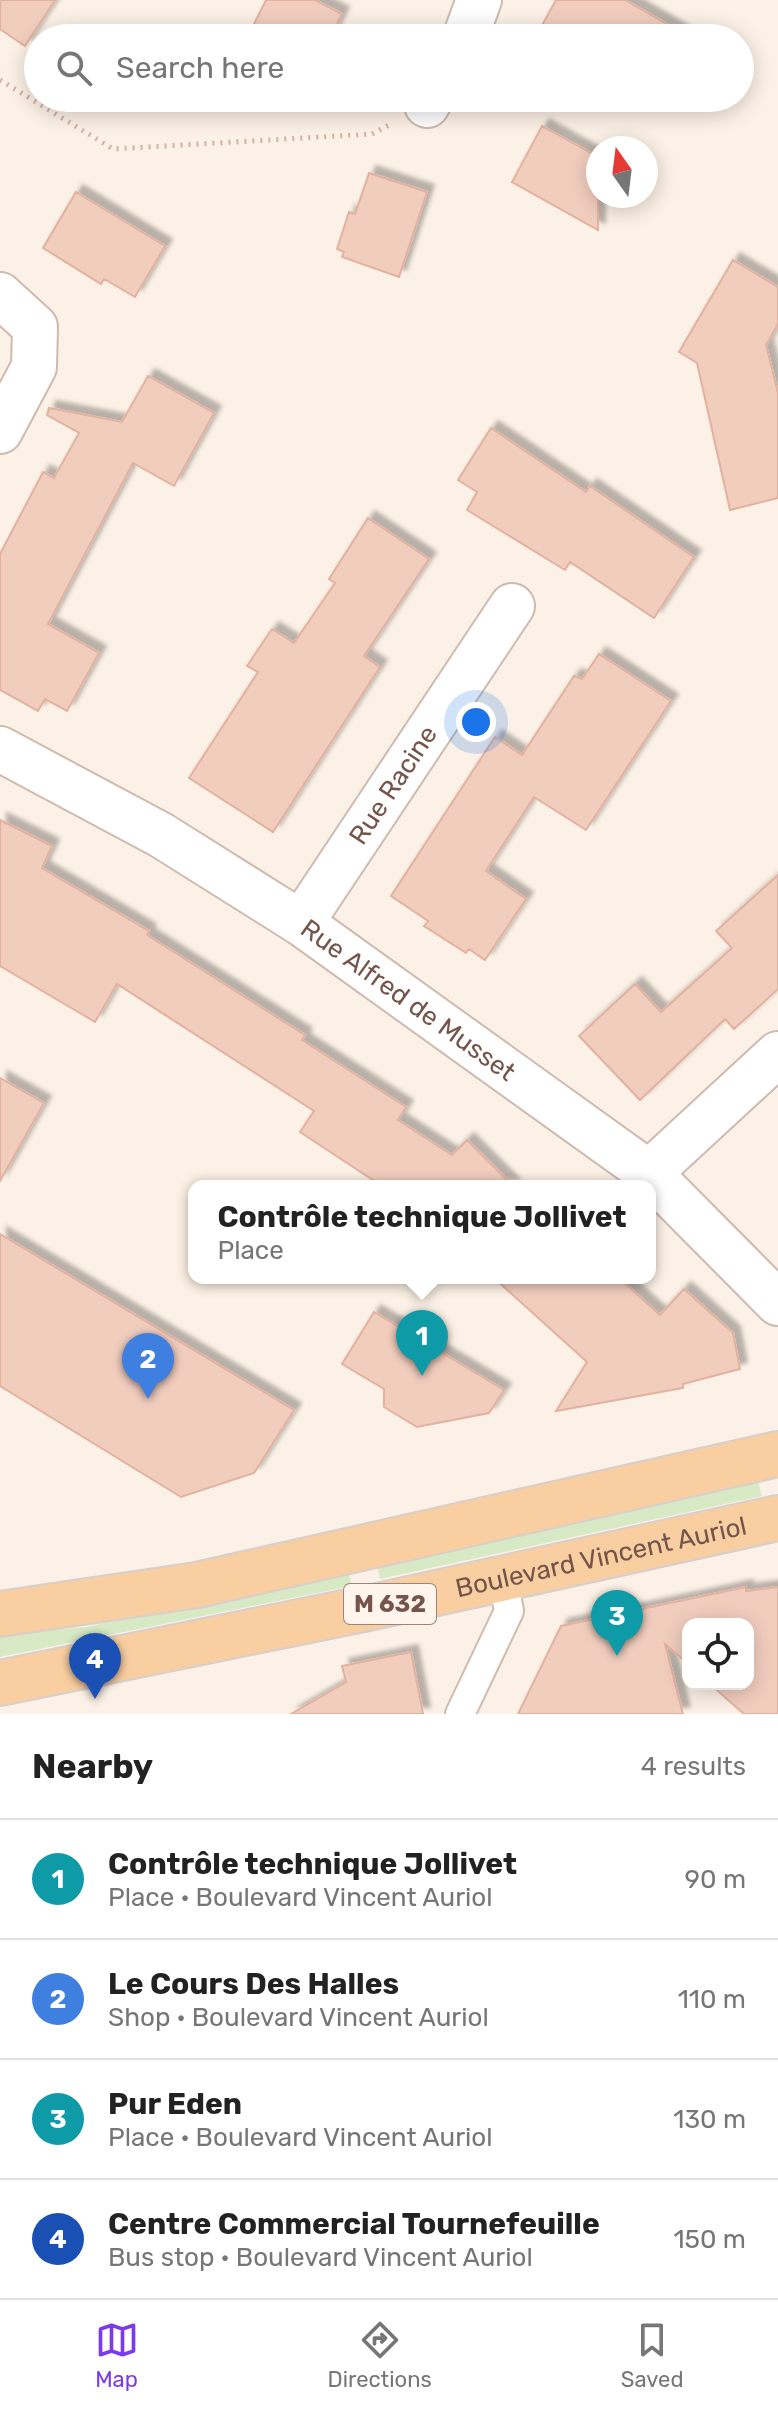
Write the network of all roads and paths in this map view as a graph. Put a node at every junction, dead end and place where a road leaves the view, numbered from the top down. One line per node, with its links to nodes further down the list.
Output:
1 (479, 0): 2 (street)
2 (470, 24)
3 (0, 80): 4 (path)
4 (24, 95)
5 (52, 112): 6 (path)
6 (410, 112)
7 (0, 295): 8 (street)
8 (0, 431)
9 (512, 606): 11 (street, Rue Racine)
10 (0, 749): 11 (street, Rue Alfred de Musset)
11 (301, 923): 13 (street, Rue Alfred de Musset)
12 (778, 1054): 13 (street)
13 (649, 1173): 14 (street, Rue Alfred de Musset)
14 (656, 1180)
15 (656, 1180): 16 (street, Rue Alfred de Musset)
16 (778, 1303)
17 (778, 1454): 20 (main road, M 632)
18 (778, 1518): 19 (main road, Boulevard Vincent Auriol / M 632)
19 (503, 1579): 21 (main road, Boulevard Vincent Auriol / M 632); 22 (lane)
20 (0, 1614)
21 (0, 1683)
22 (460, 1714)

